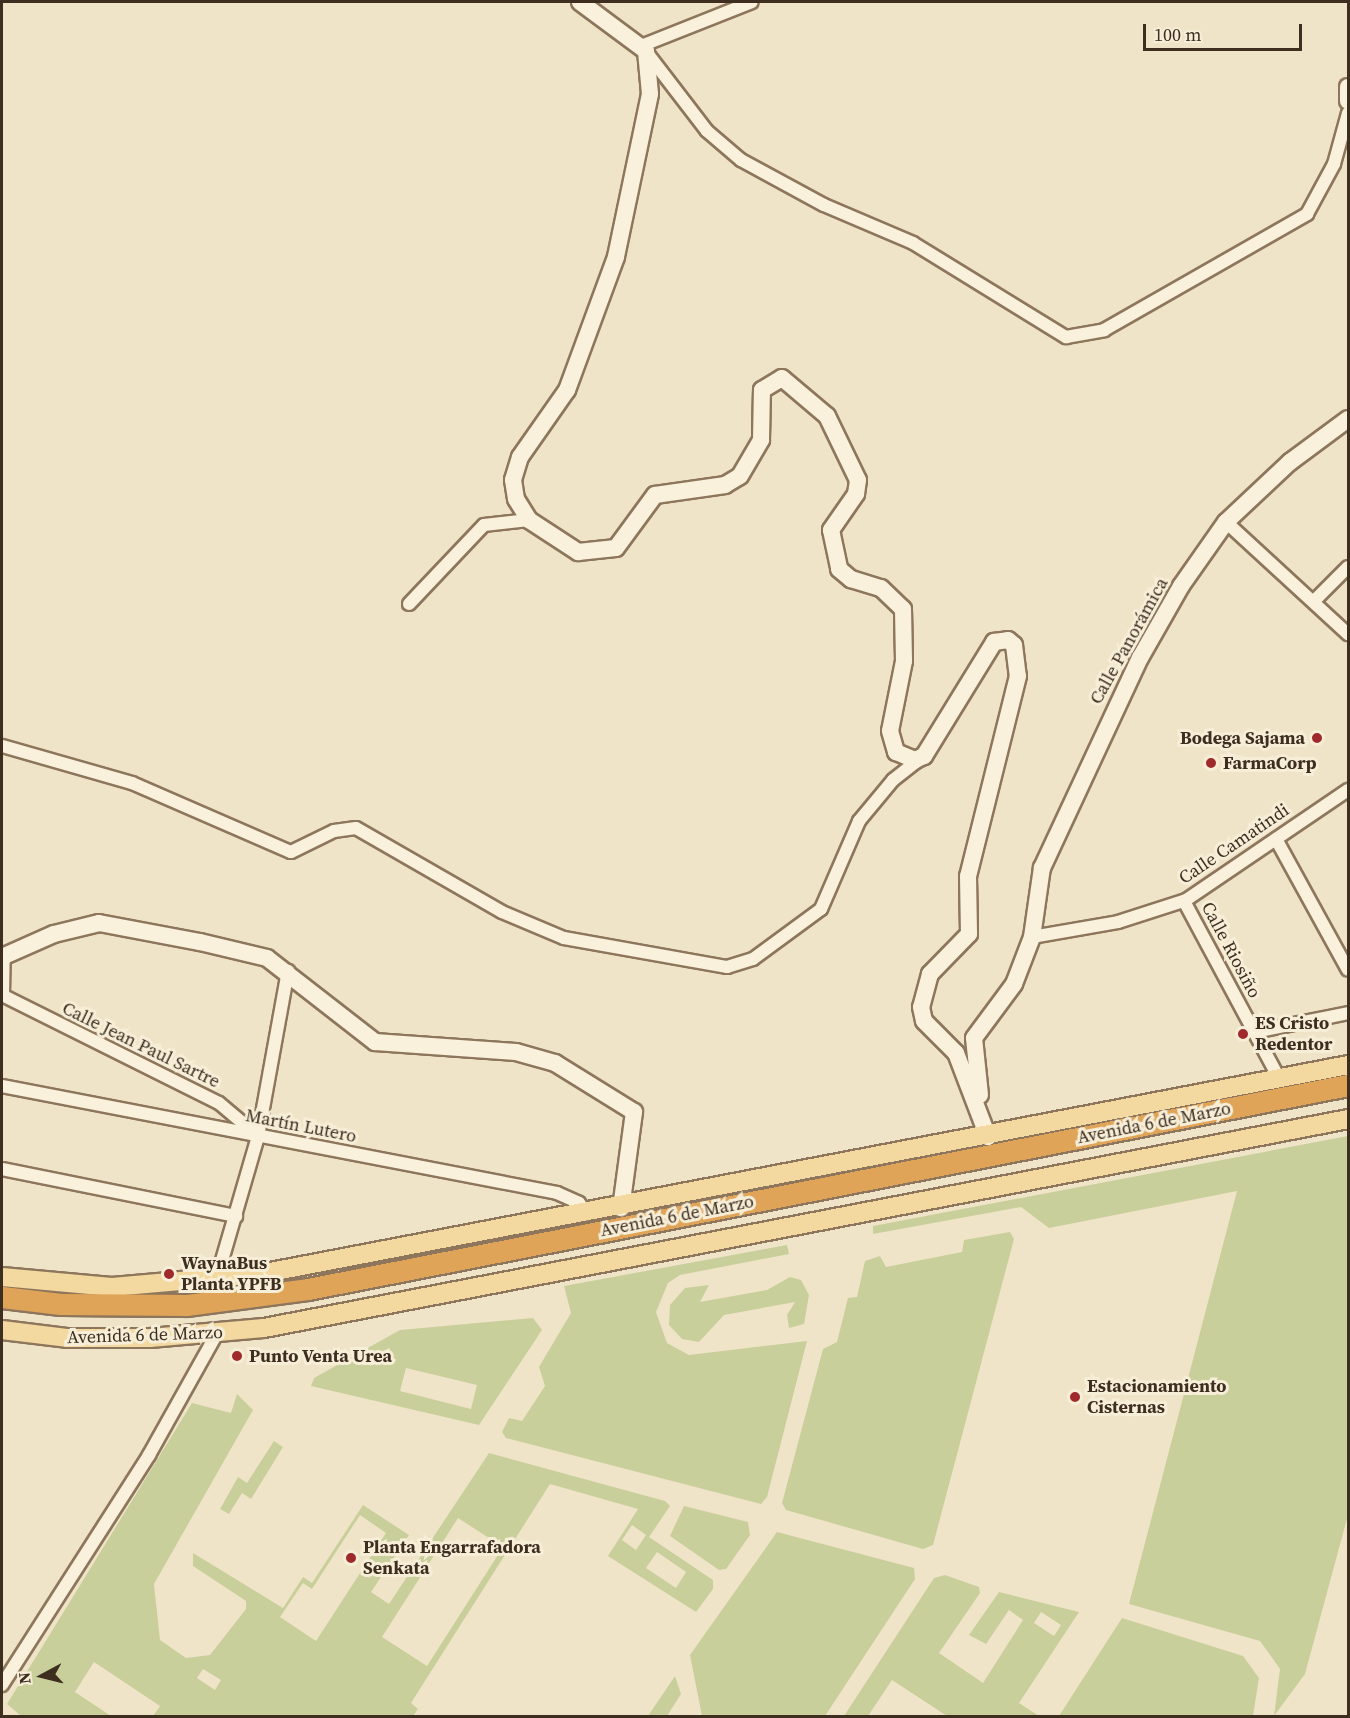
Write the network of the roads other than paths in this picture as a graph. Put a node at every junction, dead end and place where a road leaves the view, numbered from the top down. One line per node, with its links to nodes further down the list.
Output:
1 (580, 2): 3 (street)
2 (752, 2): 3 (street)
3 (644, 48): 6 (street); 8 (street)
4 (1348, 87): 5 (street)
5 (1348, 101)
6 (1348, 113)
7 (1348, 419): 9 (street, Calle Panorámica)
8 (529, 520): 12 (street); 15 (street)
9 (1226, 522): 11 (street); 19 (street, Calle Panorámica)
10 (1348, 567): 11 (street)
11 (1314, 601): 13 (street)
12 (409, 604)
13 (1348, 633)
14 (2, 746): 15 (street)
15 (924, 756): 33 (street)
16 (1348, 792): 17 (street, Calle Camatindi)
17 (1276, 839): 18 (street, Calle Camatindi); 21 (street)
18 (1184, 901): 19 (street, Calle Camatindi); 25 (street, Calle Riosiño)
19 (1032, 937): 33 (street)
20 (3, 957): 22 (street); 23 (street)
21 (1348, 970)
22 (288, 971): 32 (street); 35 (street)
23 (2, 995): 32 (street, Calle Jean Paul Sartre)
24 (1348, 1013): 25 (street)
25 (1254, 1032): 27 (street, Calle Riosiño)
26 (1348, 1065): 27 (main road, Avenida 6 de Marzo)
27 (1280, 1080): 33 (main road, Avenida 6 de Marzo)
28 (1348, 1085): 40 (highway, Avenida 6 de Marzo)
29 (2, 1086): 32 (street, Martín Lutero)
30 (1348, 1099): 41 (highway, Avenida 6 de Marzo)
31 (1348, 1119): 43 (main road, Avenida 6 de Marzo)
32 (258, 1136): 36 (street, Martín Lutero); 37 (street)
33 (988, 1137): 35 (main road, Avenida 6 de Marzo)
34 (2, 1168): 37 (street)
35 (621, 1208): 36 (main road, Avenida 6 de Marzo)
36 (587, 1214): 39 (main road, Avenida 6 de Marzo)
37 (236, 1216): 39 (street)
38 (2, 1277): 39 (main road, Avenida 6 de Marzo)
39 (216, 1281)
40 (2, 1297)
41 (2, 1310)
42 (2, 1330): 43 (main road, Avenida 6 de Marzo)
43 (216, 1335): 44 (street)
44 (2, 1685)

